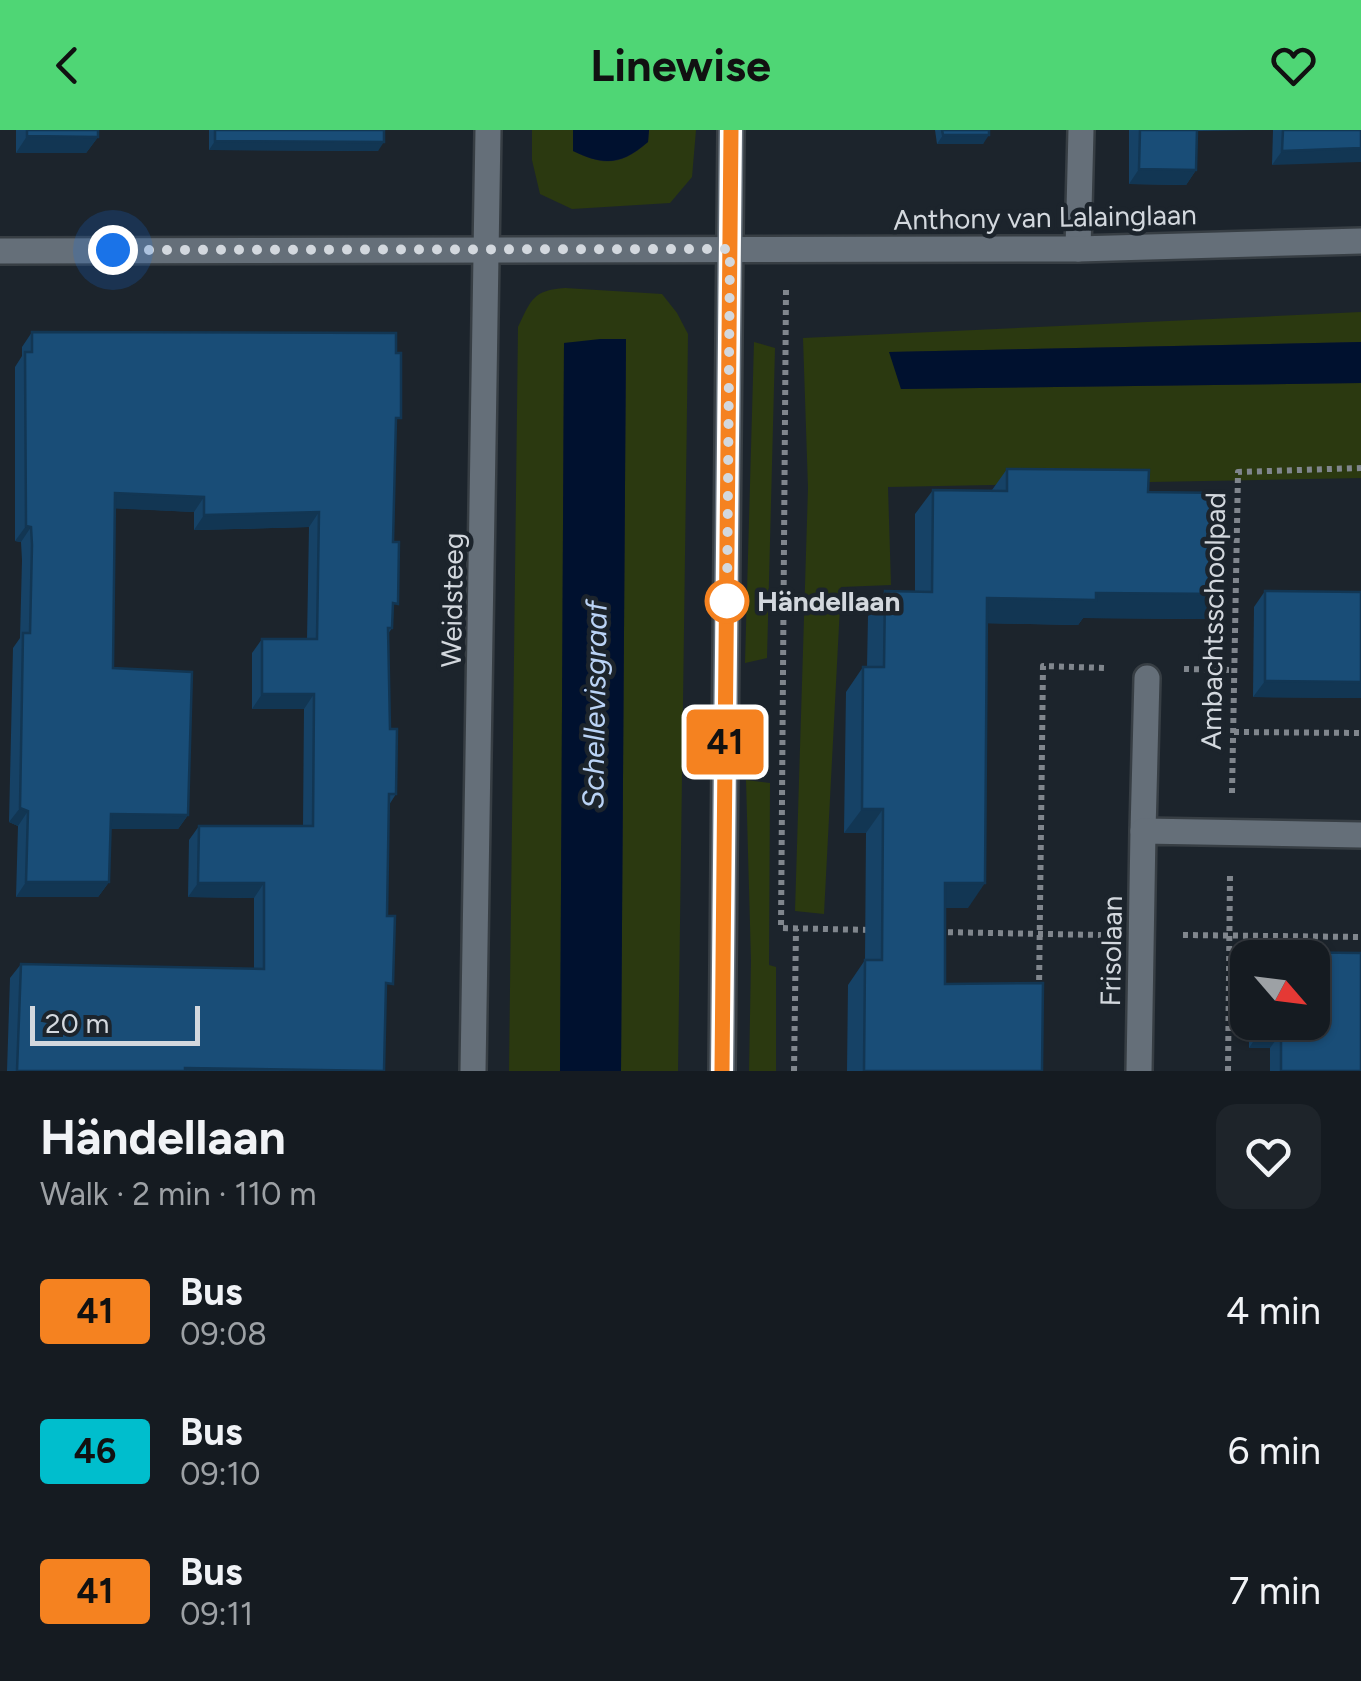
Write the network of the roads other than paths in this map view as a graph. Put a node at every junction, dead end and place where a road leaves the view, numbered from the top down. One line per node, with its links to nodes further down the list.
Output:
1 (488, 130): 8 (street, Weidsteeg)
2 (731, 130): 6 (street)
3 (1081, 130): 5 (street)
4 (1361, 241): 5 (street, Anthony van Lalainglaan)
5 (1078, 248): 6 (street, Anthony van Lalainglaan)
6 (730, 249): 8 (street); 13 (street)
7 (0, 250): 8 (street)
8 (489, 251): 12 (street, Weidsteeg)
9 (1147, 678): 10 (street, Frisolaan)
10 (1143, 831): 11 (street); 14 (street, Frisolaan)
11 (1361, 834)
12 (474, 1071)
13 (722, 1071)
14 (1139, 1071)

